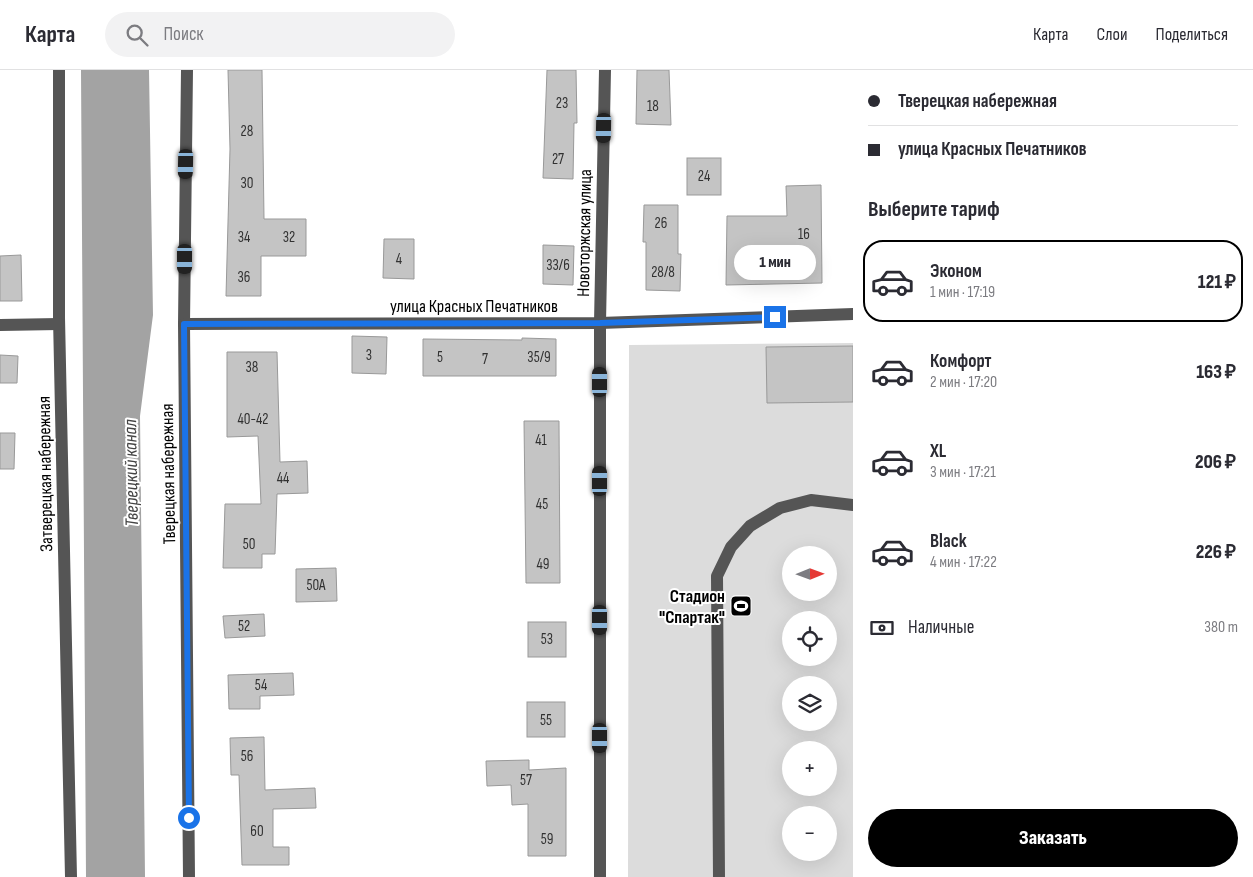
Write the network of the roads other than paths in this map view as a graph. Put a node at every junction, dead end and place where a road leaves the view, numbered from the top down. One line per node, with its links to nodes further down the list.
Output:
1 (59, 70): 6 (street, Затверецкая набережная)
2 (187, 70): 7 (street, Тверецкая набережная)
3 (605, 70): 5 (street, Новоторжская улица)
4 (853, 314): 5 (street, улица Красных Печатников)
5 (600, 323): 7 (street, улица Красных Печатников); 12 (street, Новоторжская улица)
6 (59, 324): 8 (street); 10 (street, Затверецкая набережная)
7 (184, 324): 11 (street, Тверецкая набережная)
8 (0, 325)
9 (853, 505): 13 (street)
10 (71, 877)
11 (189, 877)
12 (600, 877)
13 (719, 877)

